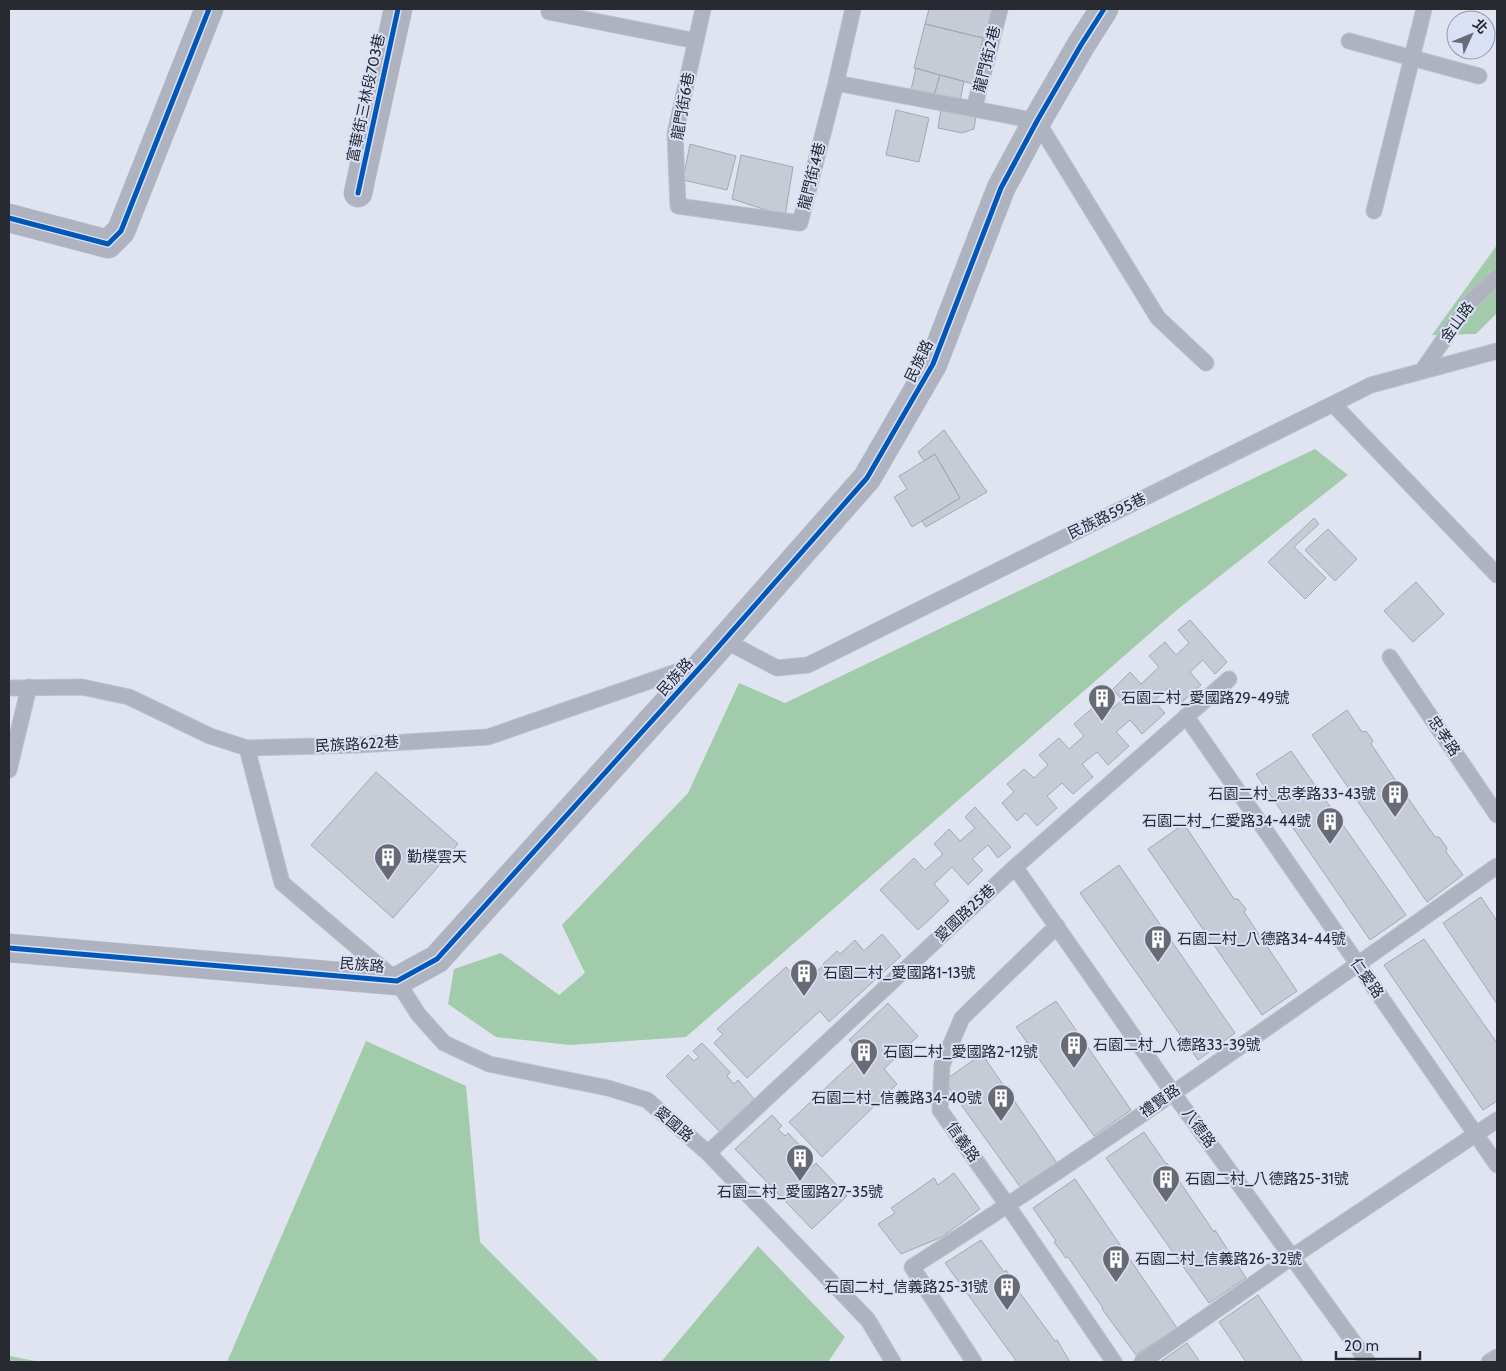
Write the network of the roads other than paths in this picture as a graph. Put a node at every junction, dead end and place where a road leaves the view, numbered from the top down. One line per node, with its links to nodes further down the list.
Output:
1 (209, 9): 19 (street)
2 (398, 9): 16 (street, 富華街三林段703巷)
3 (703, 9): 10 (lane, 龍門街6巷)
4 (853, 9): 13 (lane, 龍門街4巷)
5 (1000, 9): 14 (lane, 龍門街2巷)
6 (1104, 9): 15 (street, 民族路)
7 (1424, 9): 11 (lane)
8 (549, 12): 10 (lane)
9 (1350, 41): 11 (lane)
10 (696, 42): 17 (lane, 龍門街6巷)
11 (1412, 58): 12 (lane); 18 (lane)
12 (1479, 76)
13 (836, 83): 14 (lane); 17 (lane, 龍門街4巷)
14 (974, 109): 15 (lane)
15 (1037, 121): 22 (lane); 26 (street, 民族路)
16 (358, 192)
17 (678, 206)
18 (1374, 211)
19 (9, 218)
20 (1497, 277): 23 (lane, 金山路)
21 (1497, 351): 23 (lane, 民族路595巷)
22 (1206, 363)
23 (1422, 372): 24 (lane, 民族路595巷)
24 (1333, 404): 25 (lane); 26 (lane, 民族路595巷)
25 (1497, 575)
26 (724, 640): 28 (street, 民族路)
27 (1390, 657): 35 (lane, 忠孝路)
28 (705, 662): 33 (lane, 民族路622巷); 41 (street, 民族路)
29 (1229, 679): 32 (lane, 愛國路25巷)
30 (29, 687): 31 (lane, 民族路622巷); 33 (lane, 民族路622巷); 34 (lane)
31 (9, 688)
32 (1186, 716): 37 (lane, 愛國路25巷); 40 (lane, 仁愛路)
33 (247, 748): 41 (lane, 愛國路)
34 (9, 770)
35 (1497, 815)
36 (1497, 866): 40 (lane, 禮賢路)
37 (1015, 867): 38 (lane, 八德路); 45 (lane, 愛國路25巷)
38 (1056, 926): 42 (lane, 八德路); 47 (lane, 信義路)
39 (9, 948): 41 (street, 民族路)
40 (1357, 964): 42 (lane, 禮賢路); 44 (lane, 仁愛路)
41 (397, 981): 45 (lane, 愛國路)
42 (1173, 1093): 47 (lane, 禮賢路); 48 (lane, 八德路)
43 (1497, 1120): 44 (lane)
44 (1476, 1135): 46 (lane, 仁愛路); 48 (lane)
45 (708, 1153): 50 (lane, 愛國路)
46 (1497, 1165)
47 (1008, 1206): 51 (lane, 禮賢路); 52 (lane, 信義路)
48 (1292, 1257): 53 (lane); 54 (lane, 八德路)
49 (1497, 1357): 55 (lane)
50 (893, 1362)
51 (974, 1362)
52 (1114, 1362)
53 (1142, 1362)
54 (1368, 1362)
55 (1489, 1362)

